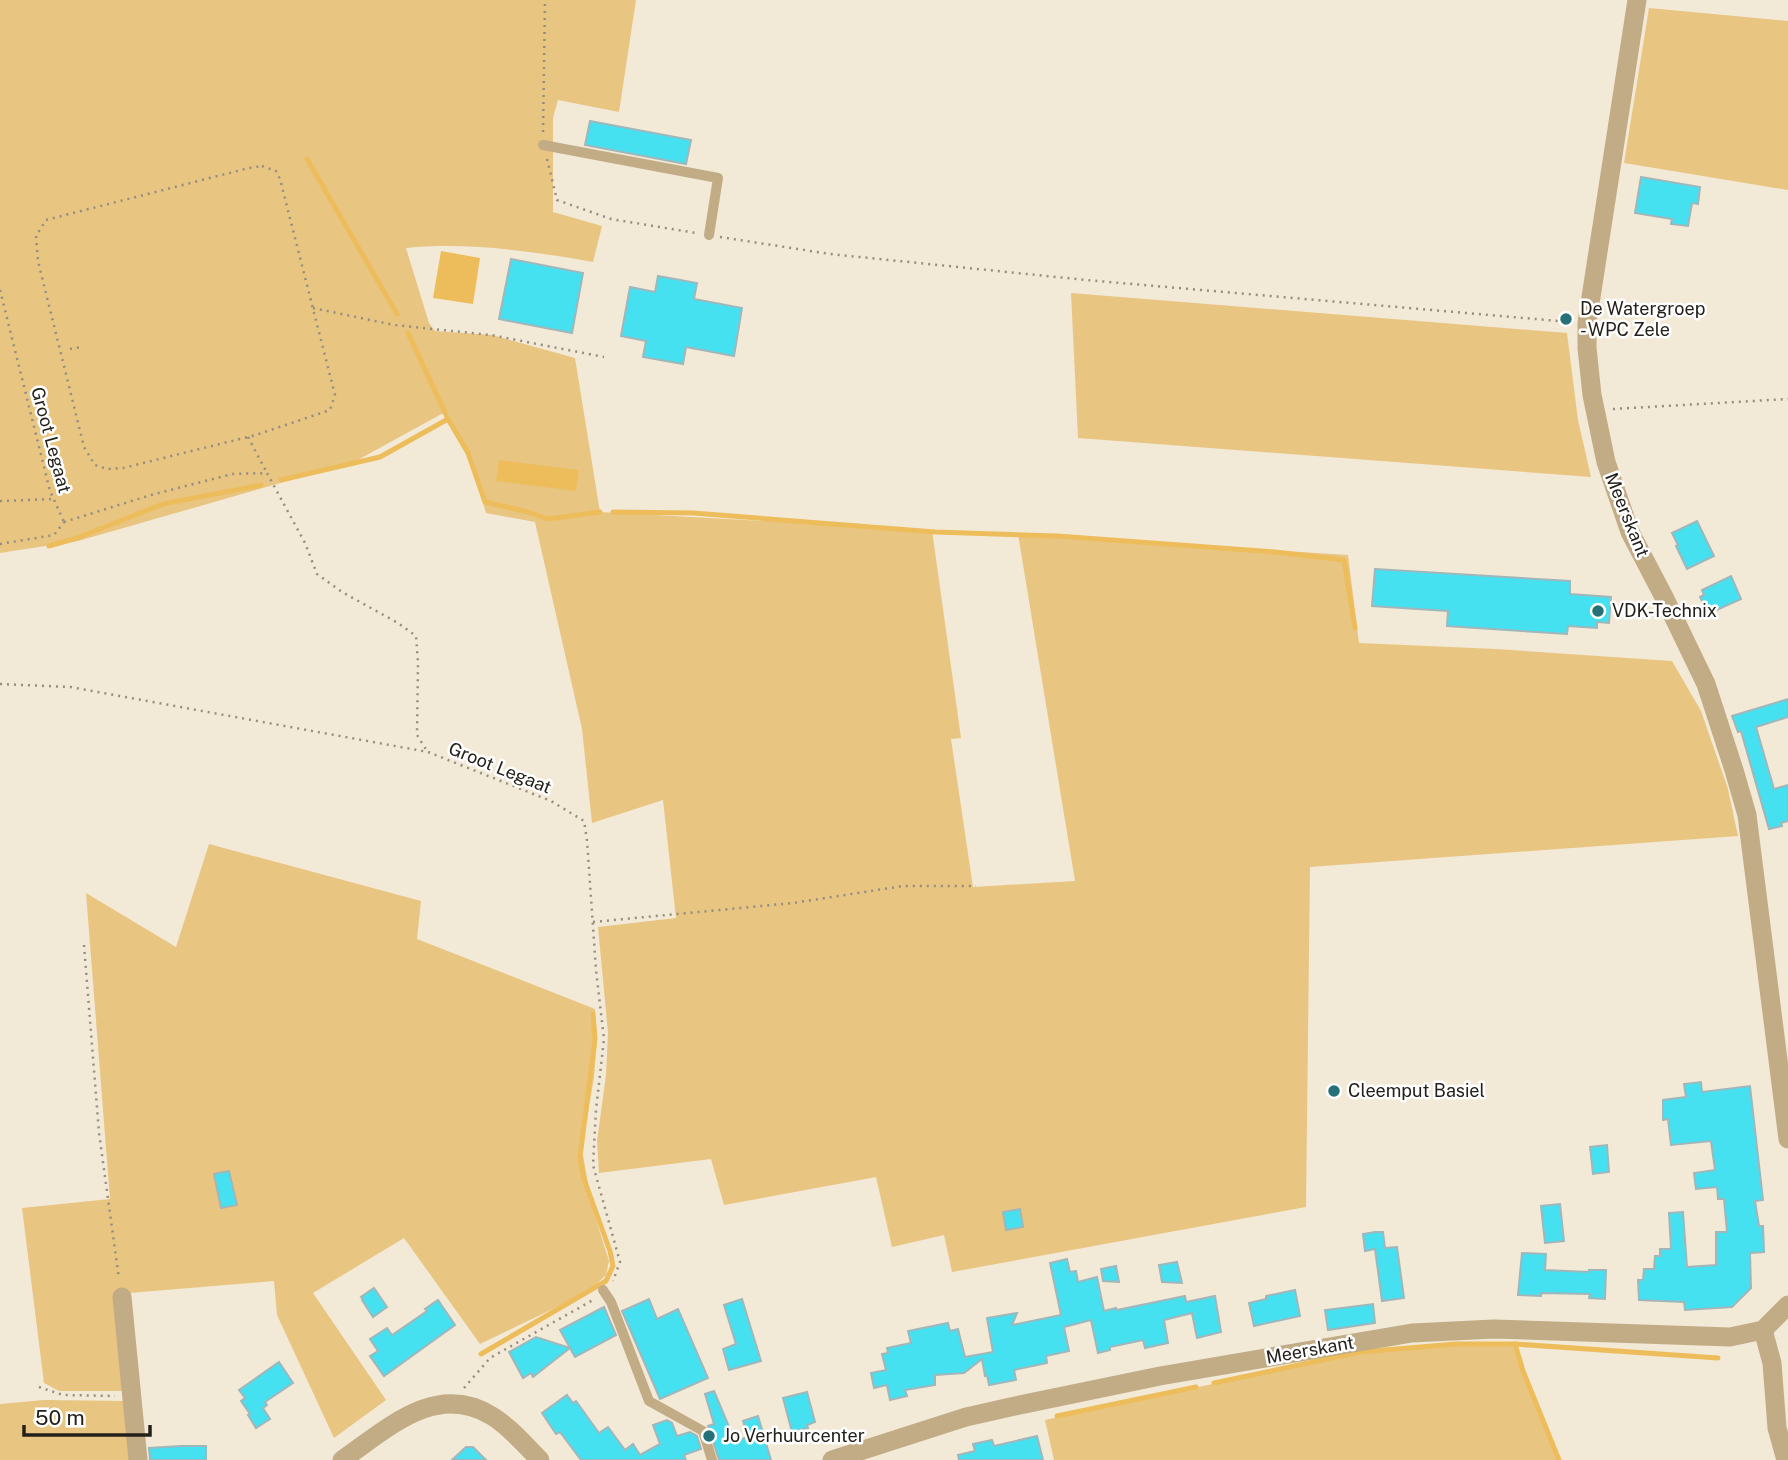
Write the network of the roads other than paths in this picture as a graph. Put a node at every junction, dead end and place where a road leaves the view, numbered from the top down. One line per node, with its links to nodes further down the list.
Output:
1 (1637, 0): 4 (street, Meerskant)
2 (543, 145): 3 (lane)
3 (709, 235)
4 (1788, 1139)
5 (603, 1290): 12 (lane)
6 (121, 1297): 9 (street)
7 (1788, 1305): 8 (street)
8 (1763, 1330): 13 (street, Meerskant); 14 (street)
9 (138, 1460)
10 (342, 1460): 11 (street)
11 (540, 1460)
12 (712, 1460)
13 (832, 1460)
14 (1786, 1460)

